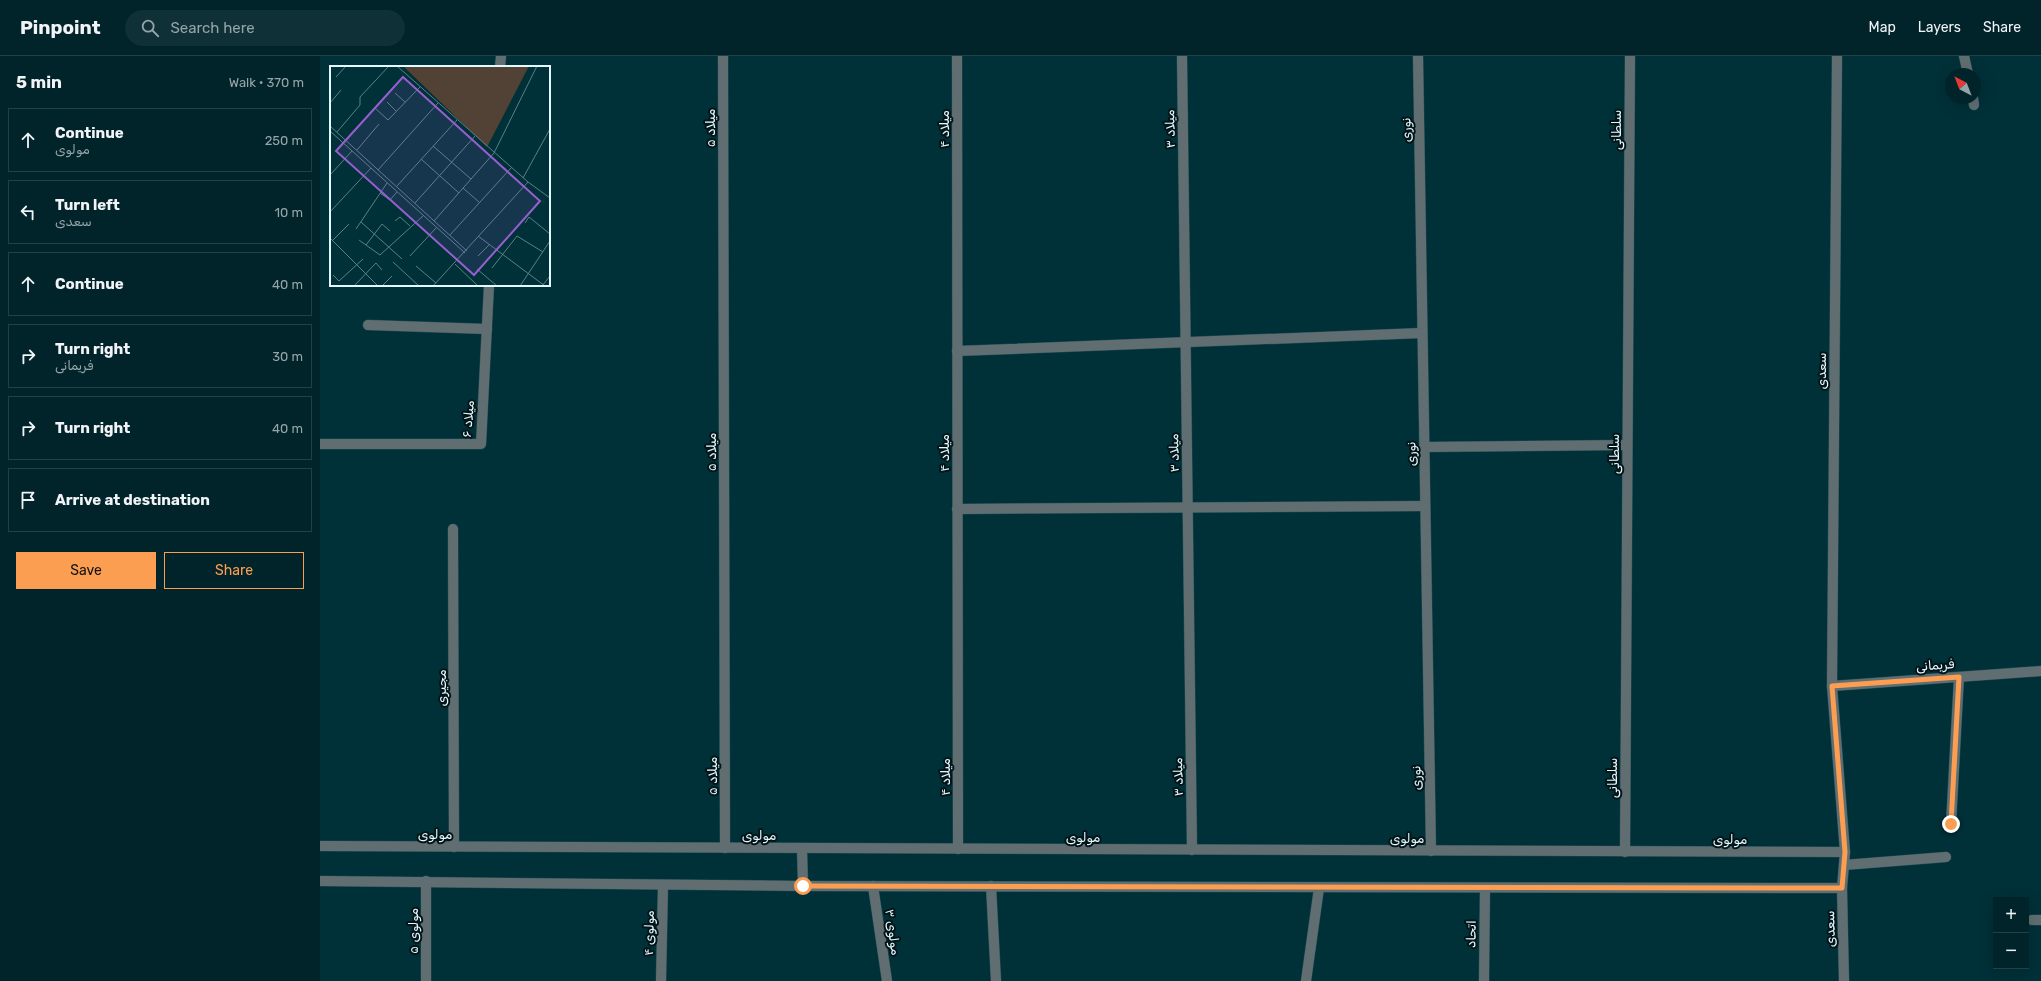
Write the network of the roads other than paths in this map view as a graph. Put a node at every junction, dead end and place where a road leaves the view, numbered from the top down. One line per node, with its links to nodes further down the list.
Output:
1 (501, 56): 9 (street)
2 (723, 56): 30 (street, میلاد ۵)
3 (957, 56): 16 (street, میلاد ۴)
4 (1182, 56): 15 (street, میلاد ۳)
5 (1418, 56): 14 (street, نوری)
6 (1630, 56): 18 (street, سلطانی)
7 (1836, 56): 26 (street, سعدی)
8 (1964, 56): 10 (street)
9 (500, 66)
10 (1967, 68)
11 (489, 286): 13 (street, میلاد ۶)
12 (368, 325): 13 (street)
13 (486, 329): 17 (street, میلاد ۶)
14 (1422, 333): 15 (street); 19 (street, نوری)
15 (1186, 342): 16 (street); 21 (street, میلاد ۳)
16 (957, 351): 22 (street, میلاد ۴)
17 (320, 444)
18 (1627, 445): 19 (street); 35 (street, سلطانی)
19 (1424, 447): 20 (street, نوری)
20 (1425, 506): 21 (street); 34 (street, نوری)
21 (1188, 508): 22 (street); 33 (street, میلاد ۳)
22 (958, 509): 32 (street, میلاد ۴)
23 (453, 529): 29 (street, مجیری)
24 (2041, 671): 25 (street, فریمانی)
25 (1959, 677): 26 (street, فریمانی); 27 (street)
26 (1832, 686): 36 (street, سعدی)
27 (1951, 824)
28 (320, 846): 29 (street, مولوی)
29 (454, 847): 30 (street, مولوی)
30 (725, 848): 31 (street, مولوی)
31 (802, 848): 32 (street, مولوی); 42 (street)
32 (958, 849): 33 (street, مولوی)
33 (1192, 850): 34 (street, مولوی)
34 (1431, 852): 35 (street, مولوی)
35 (1625, 852): 36 (street, مولوی)
36 (1845, 852): 38 (street, سعدی)
37 (1946, 857): 38 (street)
38 (1844, 865): 47 (street, سعدی)
39 (320, 881): 40 (street)
40 (426, 881): 41 (street); 48 (street, مولوی ۵)
41 (663, 885): 42 (street); 49 (street, مولوی ۴)
42 (803, 886): 43 (street)
43 (873, 886): 44 (street); 50 (street, مولوی ۳)
44 (992, 886): 45 (street); 51 (street)
45 (1319, 888): 46 (street); 52 (street)
46 (1485, 888): 47 (street); 53 (street, اتحاد)
47 (1842, 888): 54 (street, سعدی)
48 (426, 981)
49 (662, 981)
50 (887, 981)
51 (996, 981)
52 (1306, 981)
53 (1484, 981)
54 (1844, 981)

